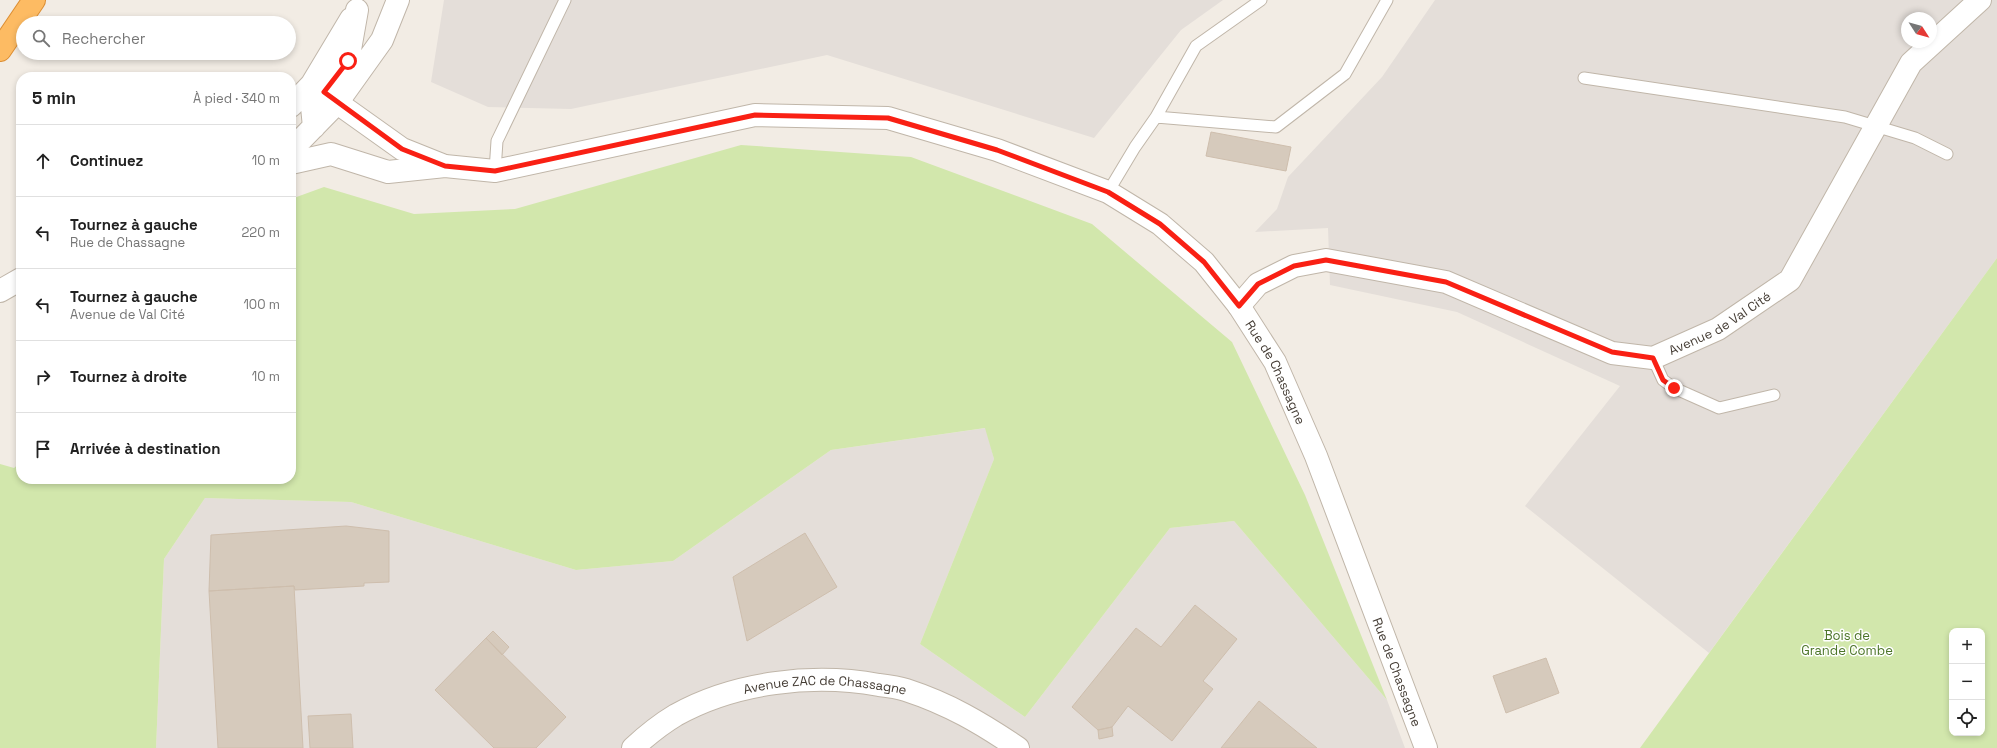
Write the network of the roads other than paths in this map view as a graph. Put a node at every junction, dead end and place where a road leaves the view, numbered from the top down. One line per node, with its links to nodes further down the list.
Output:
1 (34, 0): 8 (highway)
2 (398, 0): 12 (street)
3 (565, 0): 22 (lane)
4 (1261, 0): 14 (lane)
5 (1387, 0): 14 (lane)
6 (1980, 0): 15 (street, Avenue de Val Cité)
7 (358, 5): 12 (street)
8 (23, 16)
9 (16, 26): 10 (highway)
10 (0, 50)
11 (1584, 78): 15 (lane)
12 (324, 93): 13 (street); 16 (street); 21 (street, Rue de Chassagne)
13 (296, 104)
14 (1156, 117): 23 (lane)
15 (1876, 126): 19 (lane); 27 (street, Avenue de Val Cité)
16 (314, 127): 17 (street); 18 (street)
17 (296, 145)
18 (331, 154): 20 (street); 21 (street, Rue de Chassagne)
19 (1947, 154)
20 (296, 162)
21 (445, 166): 22 (street, Rue de Chassagne)
22 (495, 171): 23 (street, Rue de Chassagne)
23 (1108, 192): 26 (street, Rue de Chassagne)
24 (16, 282): 25 (street)
25 (0, 291)
26 (1239, 306): 27 (street, Avenue de Val Cité); 31 (street, Rue de Chassagne)
27 (1653, 358): 28 (lane)
28 (1774, 395)
29 (633, 748): 30 (street, Avenue ZAC de Chassagne)
30 (1018, 748)
31 (1426, 748)

